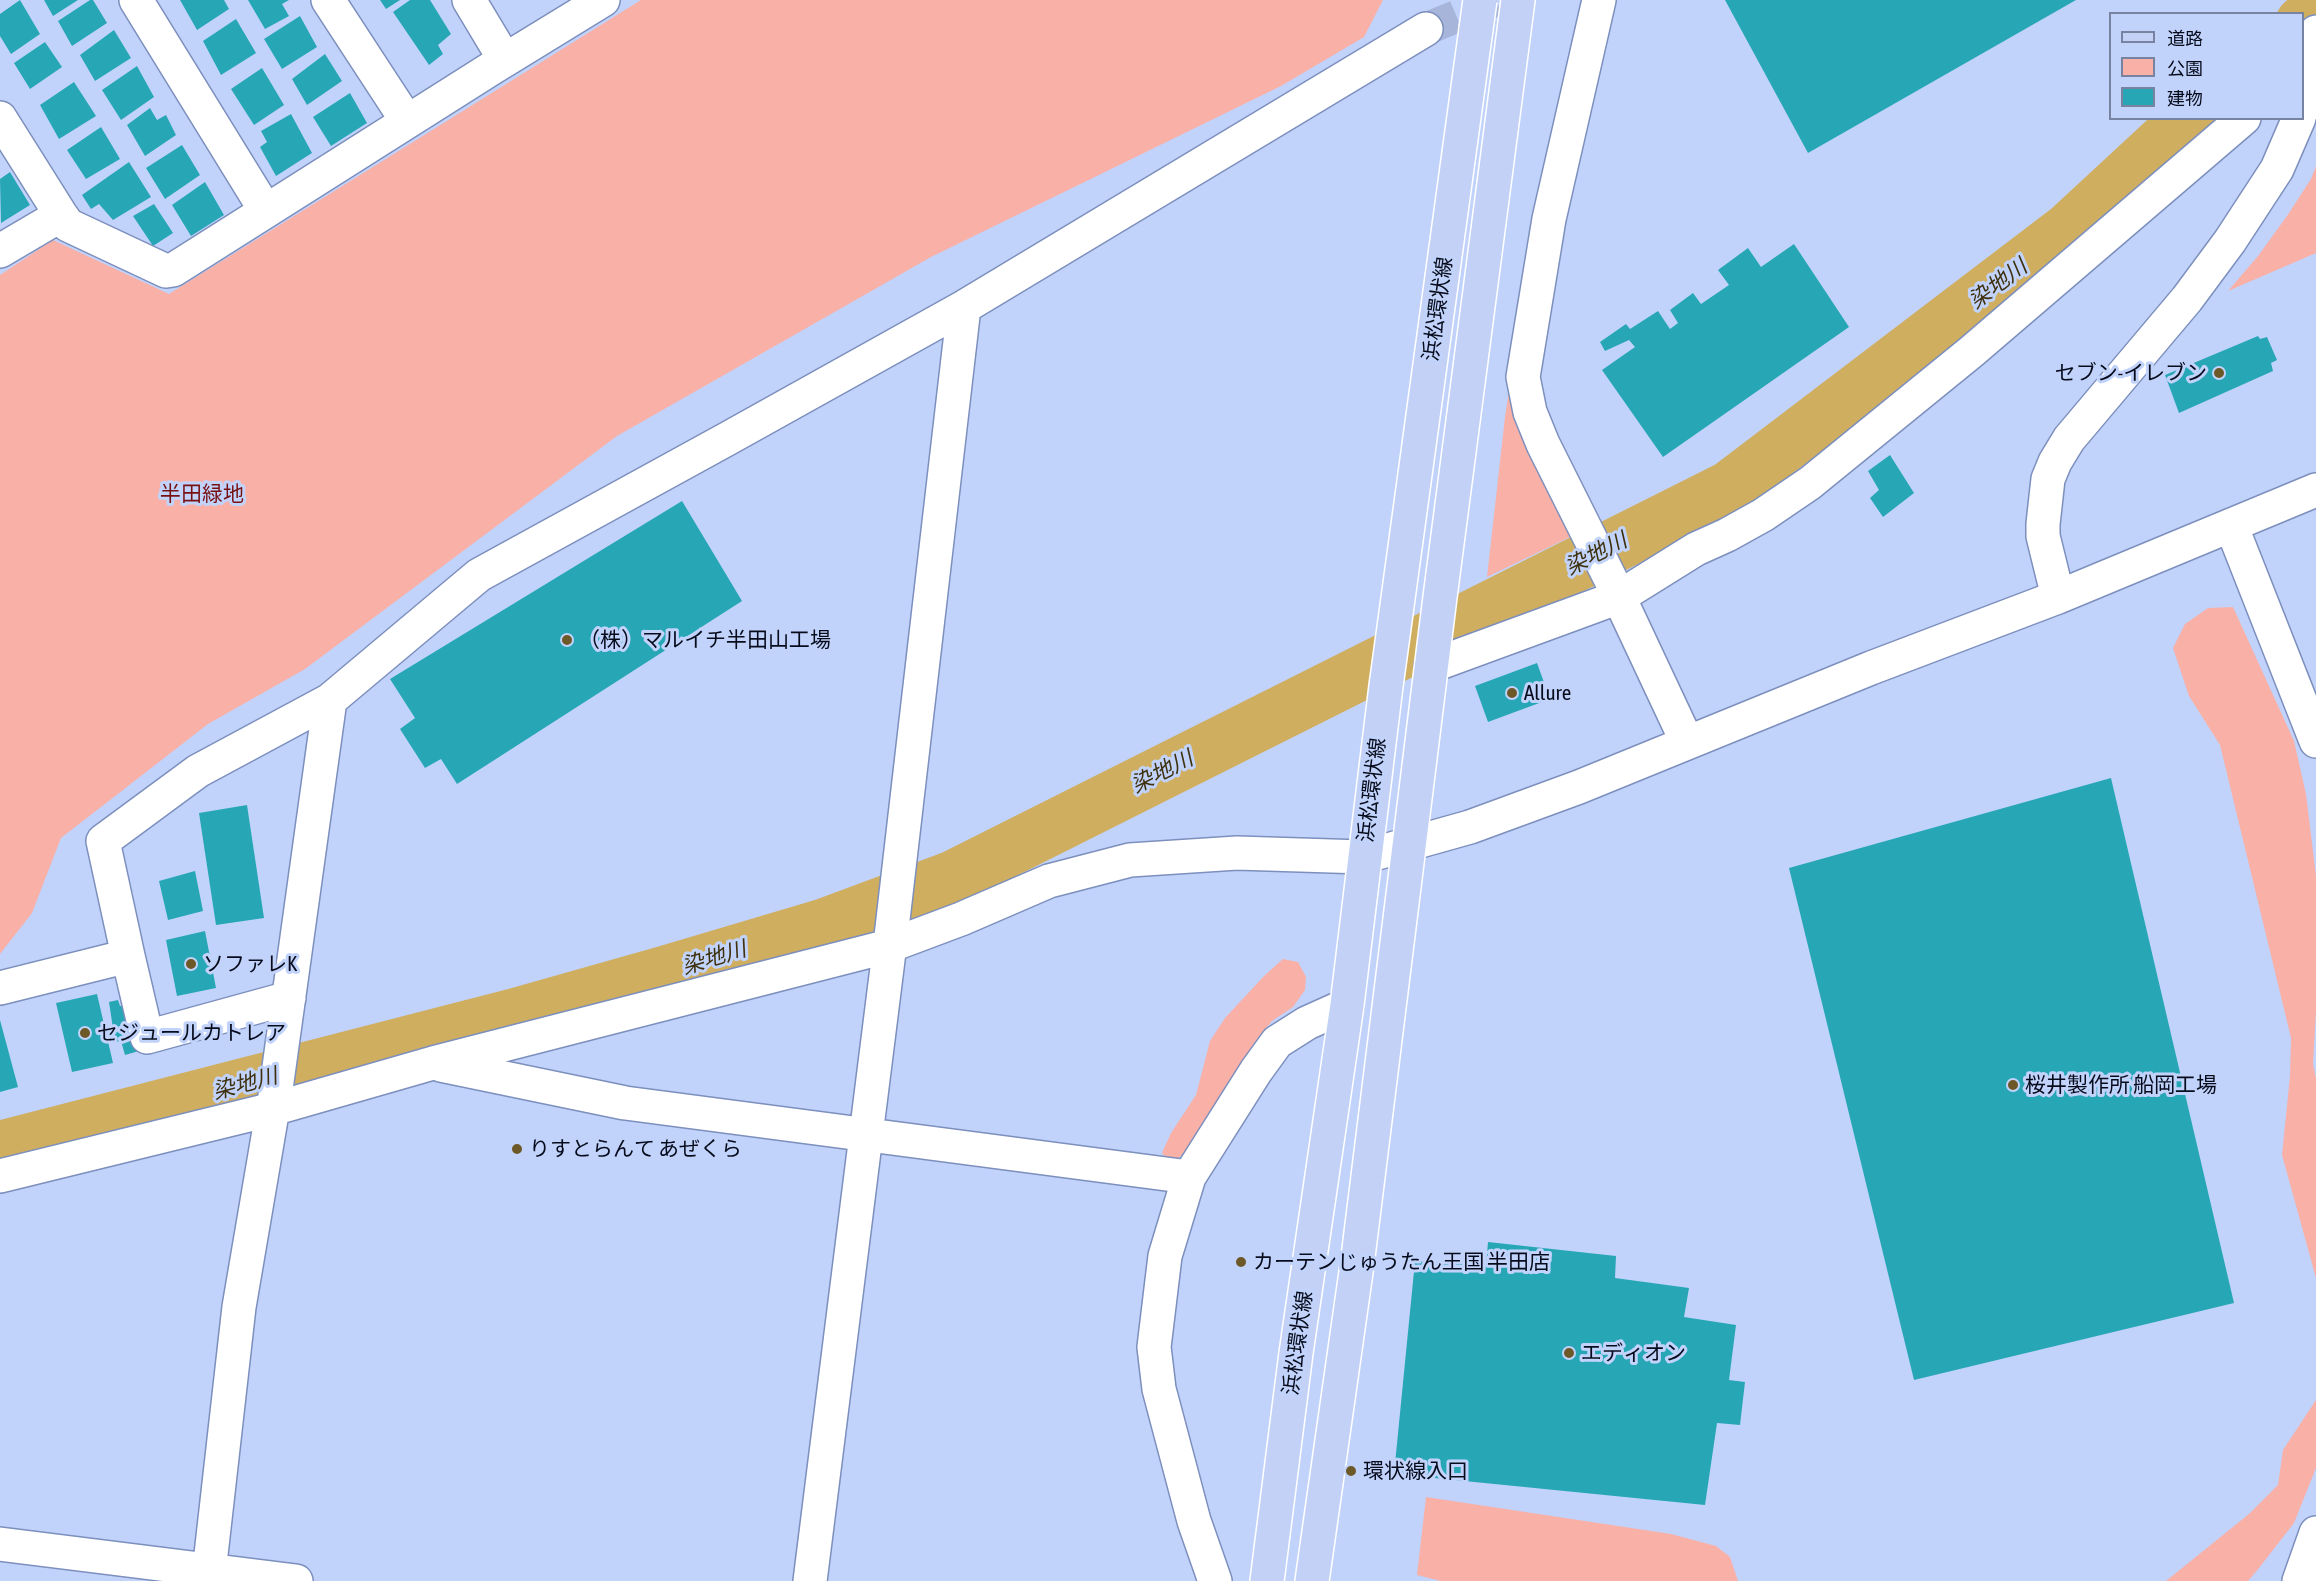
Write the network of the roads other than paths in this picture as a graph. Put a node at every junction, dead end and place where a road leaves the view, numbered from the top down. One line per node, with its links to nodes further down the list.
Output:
1 (136, 0): 16 (street)
2 (328, 0): 15 (street)
3 (469, 0): 10 (street)
4 (603, 0): 10 (street)
5 (1599, 0): 22 (street)
6 (1518, 5): 24 (main road, 浜松環状線)
7 (1478, 14): 30 (main road, 浜松環状線)
8 (1426, 28): 19 (street)
9 (2316, 32): 11 (street)
10 (505, 60): 15 (street)
11 (2304, 97)
12 (0, 118): 17 (street)
13 (2242, 120): 22 (street)
14 (2297, 120): 23 (street)
15 (407, 121): 16 (street)
16 (266, 211): 17 (street)
17 (61, 215): 18 (street)
18 (0, 251)
19 (964, 307): 26 (street); 31 (street)
20 (2316, 490): 21 (street)
21 (2231, 525): 23 (street); 25 (street)
22 (1615, 589): 24 (street); 28 (street)
23 (2058, 597): 28 (street)
24 (1431, 666): 29 (main road, 浜松環状線)
25 (2305, 679): 27 (street)
26 (330, 700): 32 (street); 35 (street)
27 (2316, 741)
28 (1687, 742): 29 (street)
29 (1410, 842): 30 (street); 48 (main road, 浜松環状線)
30 (1363, 857): 31 (street); 34 (main road, 浜松環状線)
31 (891, 937): 36 (street); 38 (street)
32 (128, 956): 33 (street); 35 (street)
33 (0, 988)
34 (1347, 1005): 40 (street); 47 (main road, 浜松環状線)
35 (287, 1013): 37 (street)
36 (433, 1063): 37 (street); 38 (street)
37 (274, 1102): 39 (street); 43 (street)
38 (865, 1133): 40 (street); 45 (street)
39 (0, 1176)
40 (1189, 1177): 46 (street)
41 (2316, 1533): 49 (street)
42 (0, 1544): 43 (street)
43 (208, 1576): 44 (street)
44 (296, 1581)
45 (810, 1581)
46 (1215, 1581)
47 (1268, 1581)
48 (1312, 1581)
49 (2299, 1581)

